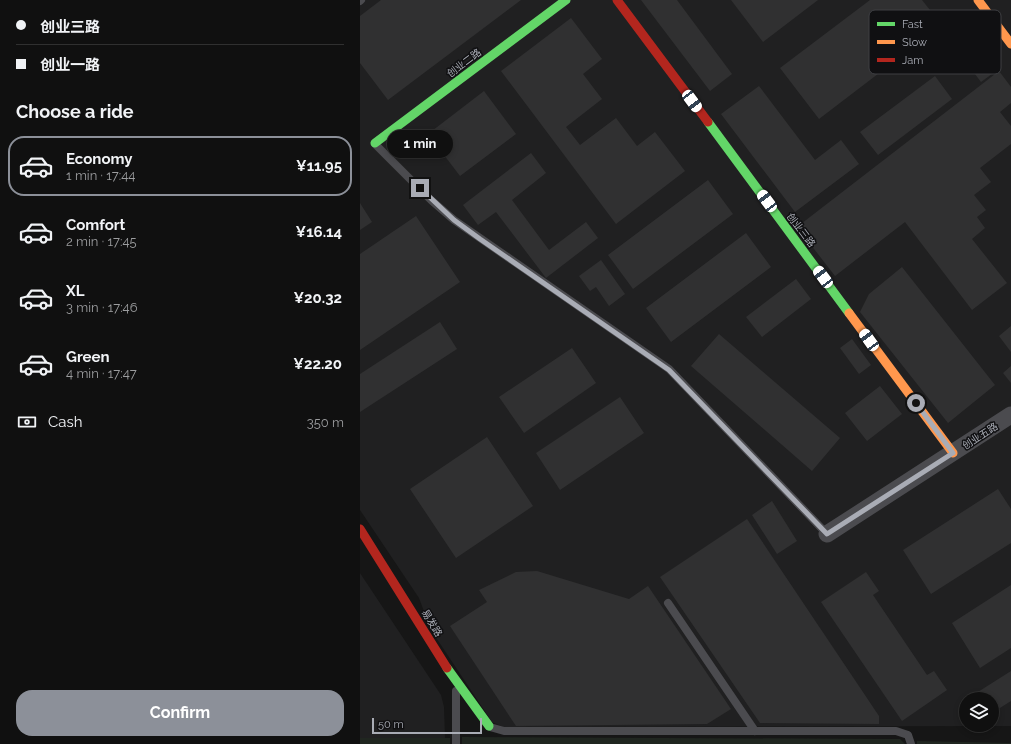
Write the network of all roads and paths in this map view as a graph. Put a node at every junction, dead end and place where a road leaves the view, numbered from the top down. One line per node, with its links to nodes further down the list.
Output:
1 (566, 0): 7 (street, 创业二路)
2 (617, 0): 9 (street, 创业三路)
3 (978, 0): 4 (street)
4 (986, 10)
5 (1001, 31): 6 (street)
6 (1011, 44)
7 (375, 143): 11 (lane)
8 (1011, 416): 9 (street, 创业五路)
9 (953, 453): 11 (street, 创业五路)
10 (360, 529): 13 (street, 易发路)
11 (827, 534)
12 (668, 603): 15 (lane)
13 (456, 682): 14 (street, 易发路); 16 (lane)
14 (489, 726): 15 (lane)
15 (755, 731): 17 (lane)
16 (456, 744)
17 (911, 744)

